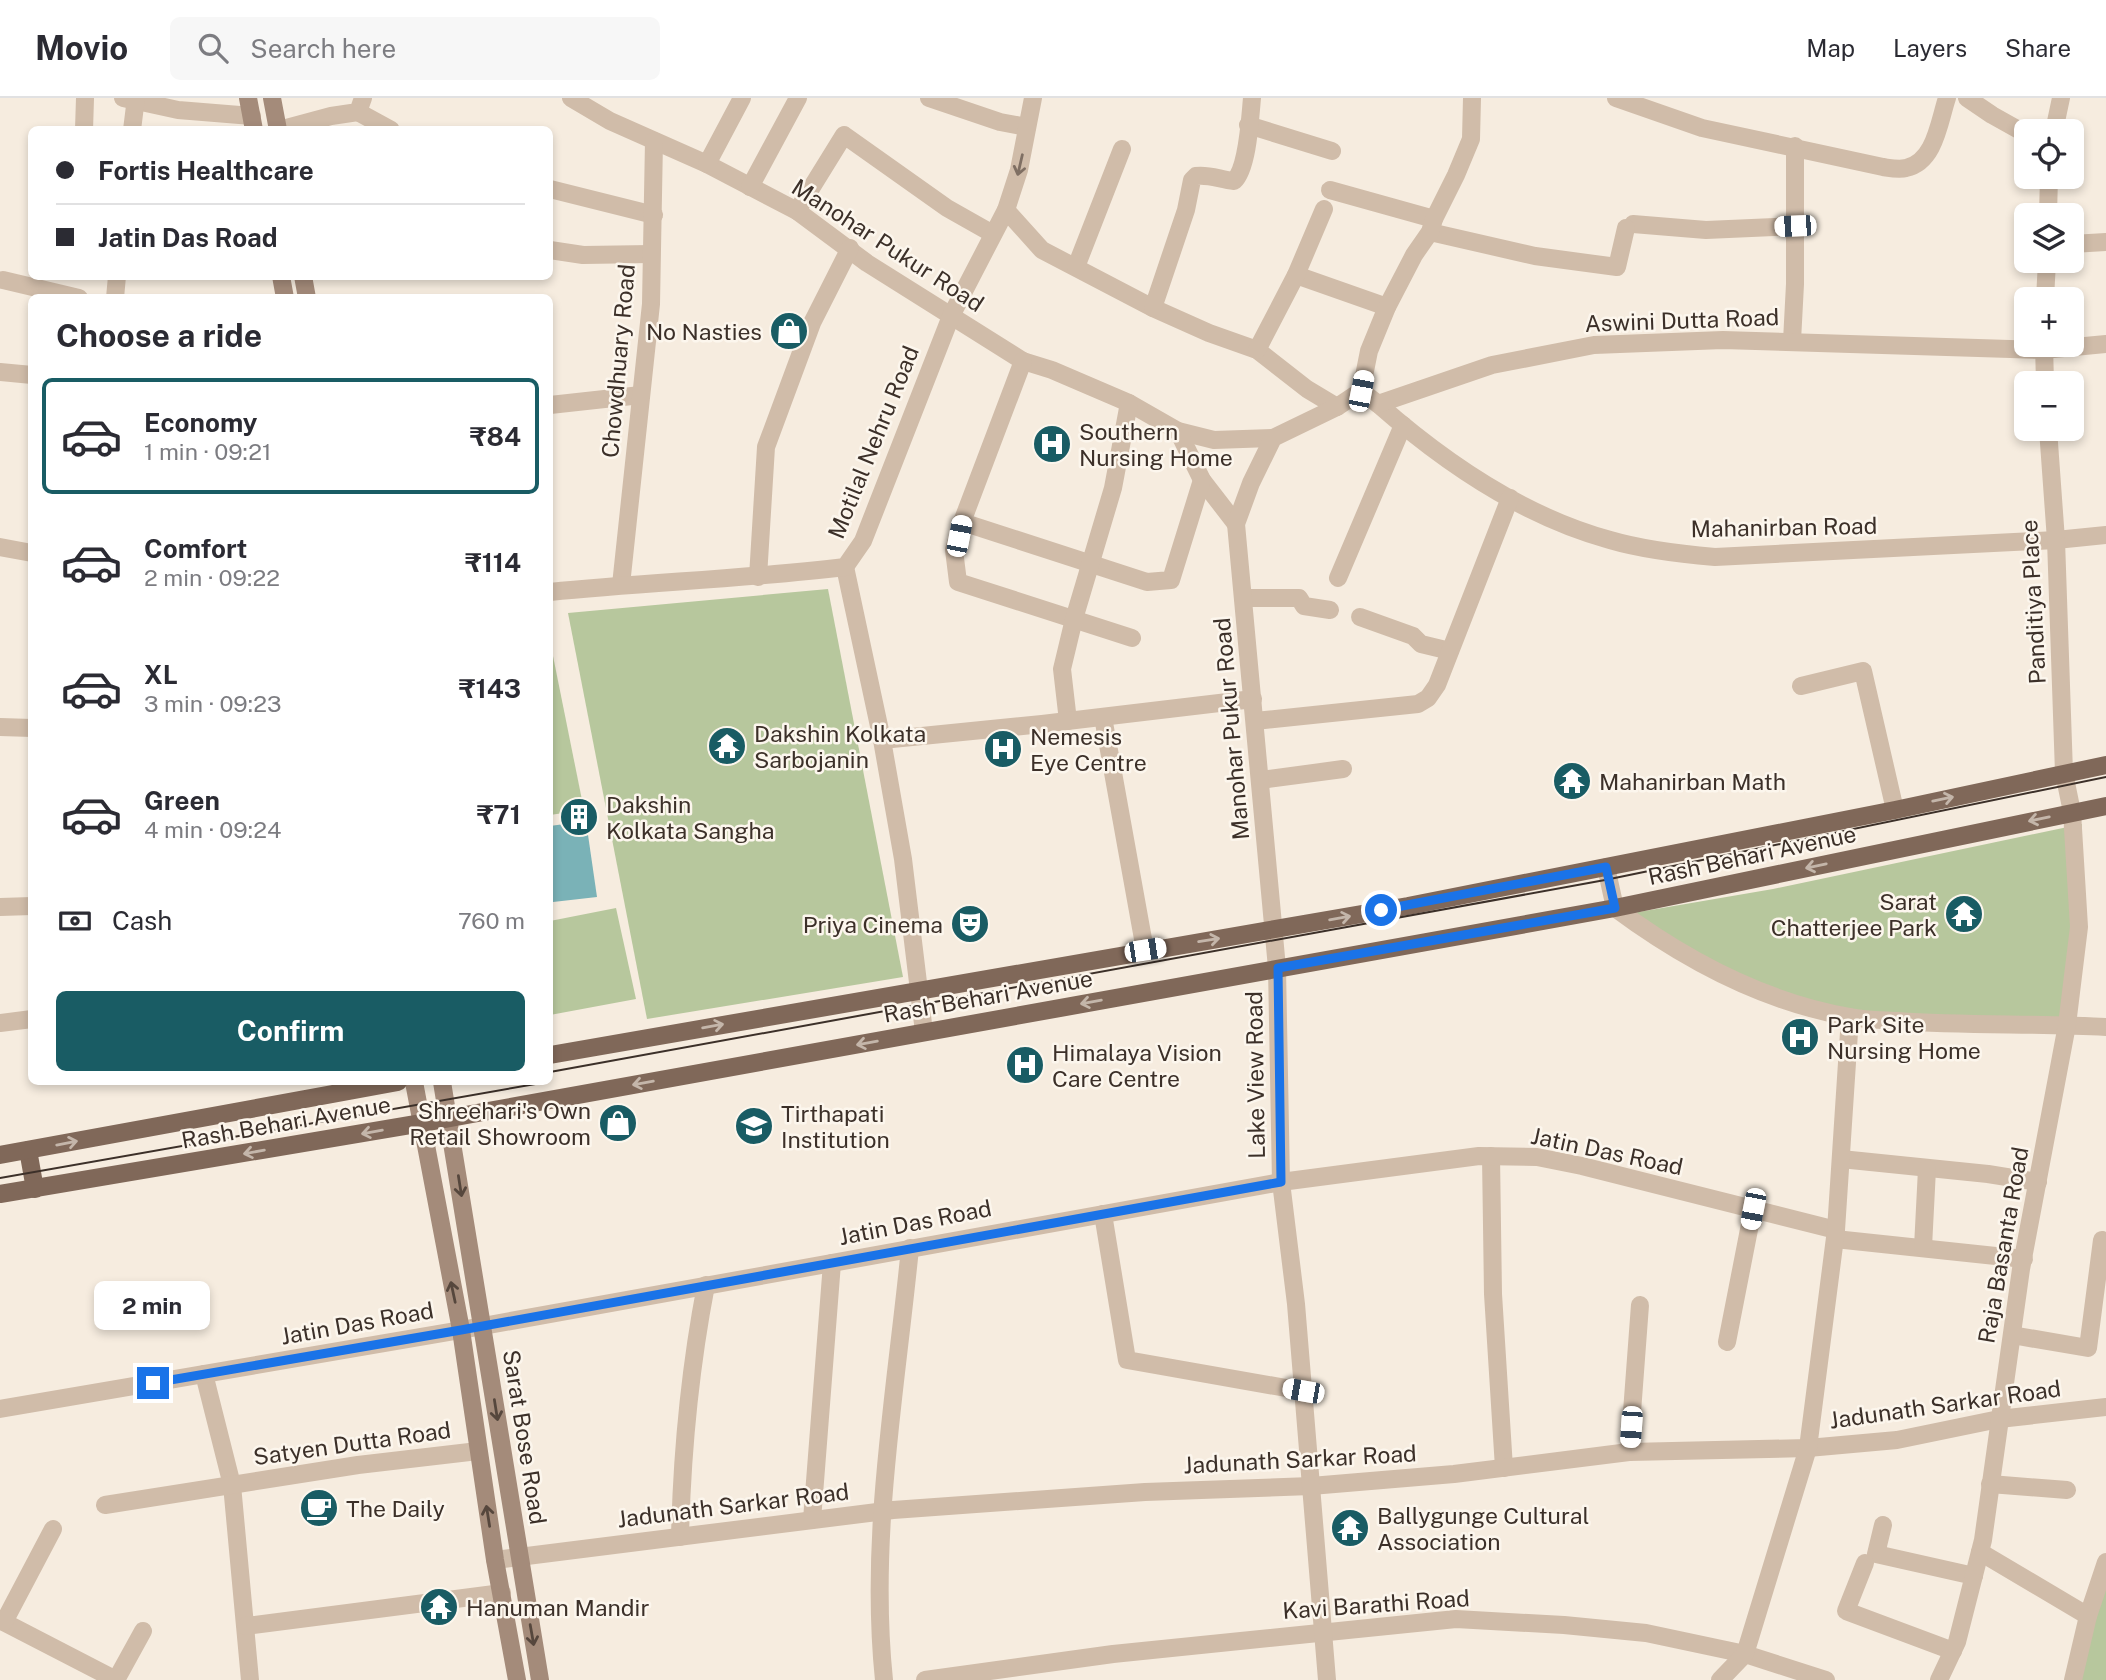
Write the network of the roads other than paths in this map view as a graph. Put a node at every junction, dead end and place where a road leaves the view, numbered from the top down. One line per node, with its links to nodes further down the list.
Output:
1 (85, 98): 21 (street)
2 (248, 98): 19 (main road)
3 (272, 98): 23 (main road)
4 (571, 98): 28 (street, Manohar Pukur Road)
5 (742, 98): 32 (street)
6 (798, 98): 33 (street)
7 (929, 98): 17 (street)
8 (1033, 98): 26 (street, Motilal Nehru Road)
9 (1252, 98): 20 (street)
10 (1472, 98): 40 (street)
11 (1616, 98): 29 (street)
12 (1947, 98): 29 (street)
13 (1967, 98): 27 (street)
14 (2061, 98): 18 (street)
15 (131, 99): 19 (street); 22 (street)
16 (361, 105): 24 (street); 25 (street)
17 (973, 110): 26 (street)
18 (2057, 119)
19 (253, 123)
20 (1248, 125): 31 (street); 53 (street)
21 (84, 126)
22 (132, 126)
23 (277, 126)
24 (291, 126)
25 (386, 126)
26 (1027, 127): 37 (street, Motilal Nehru Road, one-way to 37)
27 (2014, 127)
28 (654, 141): 32 (street, Manohar Pukur Road); 39 (street, Chowdhuary Road)
29 (1795, 146): 41 (street)
30 (1122, 149): 48 (street)
31 (1332, 151)
32 (707, 164): 33 (street, Manohar Pukur Road)
33 (750, 187): 38 (street, Manohar Pukur Road)
34 (553, 190): 39 (street)
35 (1330, 190): 40 (street)
36 (1324, 209): 49 (street)
37 (1006, 210): 42 (street, Motilal Nehru Road); 48 (street)
38 (797, 211): 42 (street); 45 (street, Manohar Pukur Road)
39 (654, 215): 47 (street, Chowdhuary Road)
40 (1432, 226): 41 (street); 52 (street)
41 (1795, 226): 55 (street)
42 (993, 234): 54 (street, Motilal Nehru Road)
43 (2106, 242): 44 (street)
44 (2084, 243)
45 (850, 248): 54 (street, Manohar Pukur Road); 83 (street)
46 (553, 250): 47 (street)
47 (651, 254): 64 (street, Chowdhuary Road)
48 (1076, 267): 53 (street)
49 (1296, 275): 52 (street); 59 (street)
50 (3, 280): 51 (street)
51 (62, 294)
52 (1387, 307): 63 (street)
53 (1153, 308): 59 (street)
54 (951, 316): 60 (street, Manohar Pukur Road); 82 (street, Motilal Nehru Road)
55 (1792, 341): 58 (street, Aswini Dutta Road); 66 (street, Aswini Dutta Road)
56 (2106, 344): 57 (street, Aswini Dutta Road)
57 (2084, 345)
58 (2014, 346)
59 (1257, 350): 68 (street)
60 (1023, 361): 65 (street, Manohar Pukur Road); 75 (street)
61 (0, 372): 62 (street)
62 (28, 375)
63 (1361, 391): 66 (street); 68 (street)
64 (641, 395): 67 (street); 85 (street, Chowdhuary Road)
65 (1129, 403): 70 (street, Manohar Pukur Road); 81 (street)
66 (1378, 404): 69 (street, Mahanirban Road)
67 (553, 405)
68 (1338, 407): 71 (street)
69 (1403, 425): 74 (street, Mahanirban Road); 84 (street)
70 (1178, 431): 71 (street, Manohar Pukur Road); 73 (street)
71 (1273, 438): 76 (street)
72 (2049, 441): 78 (street, Panditiya Place)
73 (1202, 480): 76 (street); 81 (street)
74 (1510, 498): 78 (street, Mahanirban Road); 92 (street)
75 (962, 522): 81 (street); 90 (street)
76 (1236, 524): 87 (street, Manohar Pukur Road)
77 (2106, 535): 78 (street, Mahanirban Road)
78 (2056, 540): 103 (street, Panditiya Place)
79 (0, 547): 80 (street)
80 (28, 552)
81 (1091, 565): 90 (street)
82 (845, 567): 83 (street, Motilal Nehru Road); 100 (street)
83 (758, 577): 85 (street, Motilal Nehru Road)
84 (1338, 578)
85 (621, 585): 86 (street, Motilal Nehru Road)
86 (553, 592)
87 (1243, 598): 88 (street); 94 (street, Manohar Pukur Road)
88 (1330, 610)
89 (1360, 617): 92 (street)
90 (1074, 619): 91 (street); 96 (street)
91 (1132, 638)
92 (1450, 651): 97 (street)
93 (1801, 687): 106 (street)
94 (1253, 699): 95 (street); 97 (street, Manohar Pukur Road)
95 (1103, 717): 96 (street); 113 (street)
96 (1068, 721): 100 (street)
97 (1255, 721): 104 (street, Manohar Pukur Road)
98 (0, 727): 99 (street)
99 (28, 728)
100 (881, 740): 115 (street)
101 (2106, 765): 103 (main road, Rash Behari Avenue)
102 (1343, 769): 104 (street)
103 (2064, 773): 106 (main road, Rash Behari Avenue, one-way to 103); 107 (street, Panditiya Place)
104 (1261, 780): 112 (street, Manohar Pukur Road)
105 (2106, 806): 107 (main road, Rash Behari Avenue)
106 (1895, 810): 108 (main road, Rash Behari Avenue)
107 (2072, 812): 111 (main road, Rash Behari Avenue, one-way to 111); 119 (street, Raja Basanta Road)
108 (1606, 867): 111 (street); 112 (main road, Rash Behari Avenue, one-way to 108)
109 (28, 906): 110 (street)
110 (0, 907)
111 (1615, 908): 114 (main road, Rash Behari Avenue); 116 (street)
112 (1273, 930): 113 (main road, Rash Behari Avenue, one-way to 112); 114 (street, Lake View Road)
113 (1145, 950): 115 (main road, Rash Behari Avenue)
114 (1278, 968): 121 (main road, Rash Behari Avenue, one-way to 121); 133 (street, Lake View Road)
115 (919, 989): 121 (street); 122 (main road, Rash Behari Avenue, one-way to 115)
116 (1850, 1017): 119 (street); 131 (street)
117 (28, 1020): 118 (street)
118 (0, 1023)
119 (2067, 1025): 120 (street); 134 (street, Raja Basanta Road)
120 (2106, 1027)
121 (925, 1032): 126 (main road, Rash Behari Avenue, one-way to 126)
122 (553, 1054)
123 (382, 1085): 128 (main road, Rash Behari Avenue, one-way to 123)
124 (415, 1085): 127 (main road)
125 (443, 1085): 126 (main road, Sarat Bose Road)
126 (449, 1118): 127 (main road, Rash Behari Avenue); 147 (main road, Sarat Bose Road, one-way to 147)
127 (422, 1123): 135 (main road, Rash Behari Avenue, one-way to 135); 148 (main road, one-way to 127)
128 (28, 1150): 129 (main road, Rash Behari Avenue); 135 (main road)
129 (0, 1155)
130 (1491, 1156): 133 (street, Jatin Das Road); 137 (street, Jatin Das Road); 159 (street)
131 (1841, 1159): 132 (street); 139 (street)
132 (1927, 1169): 134 (street); 141 (street)
133 (1281, 1182): 138 (street, Jatin Das Road); 152 (street, Lake View Road)
134 (2038, 1182): 143 (street, Raja Basanta Road)
135 (35, 1189): 136 (main road, Rash Behari Avenue)
136 (0, 1194)
137 (1753, 1209): 139 (street, Jatin Das Road); 150 (street)
138 (1103, 1214): 142 (street, Jatin Das Road); 152 (street)
139 (1836, 1234): 141 (street, Jatin Das Road); 156 (street)
140 (2102, 1240): 149 (street)
141 (1923, 1247): 143 (street, Jatin Das Road)
142 (910, 1248): 144 (street, Jatin Das Road); 165 (street)
143 (2024, 1259): 149 (street, Raja Basanta Road)
144 (832, 1263): 145 (street, Jatin Das Road); 166 (street)
145 (706, 1286): 147 (street, Jatin Das Road); 169 (street)
146 (1640, 1305): 158 (street)
147 (482, 1326): 148 (street, Jatin Das Road); 171 (main road, Sarat Bose Road, one-way to 171)
148 (461, 1330): 151 (street, Jatin Das Road); 157 (main road)
149 (2012, 1335): 155 (street, Raja Basanta Road)
150 (1727, 1342)
151 (204, 1374): 154 (street, Jatin Das Road); 161 (street)
152 (1303, 1391): 162 (street, Lake View Road)
153 (2106, 1407): 155 (street, Jadunath Sarkar Road)
154 (0, 1409)
155 (1999, 1419): 156 (street, Jadunath Sarkar Road); 160 (street, Raja Basanta Road)
156 (1808, 1448): 158 (street, Jadunath Sarkar Road); 183 (street)
157 (478, 1451): 161 (street, Satyen Dutta Road); 172 (main road, one-way to 157)
158 (1629, 1452): 159 (street, Jadunath Sarkar Road)
159 (1504, 1468): 162 (street, Jadunath Sarkar Road)
160 (1990, 1484): 163 (street); 170 (street, Raja Basanta Road)
161 (232, 1485): 164 (street, Satyen Dutta Road); 179 (street)
162 (1311, 1486): 165 (street, Jadunath Sarkar Road); 181 (street, Lake View Road)
163 (2067, 1490)
164 (105, 1505)
165 (882, 1511): 166 (street, Jadunath Sarkar Road); 188 (street)
166 (812, 1520): 169 (street, Jadunath Sarkar Road)
167 (1883, 1525): 175 (street)
168 (53, 1529): 178 (street)
169 (680, 1537): 171 (street, Jadunath Sarkar Road)
170 (1980, 1552): 175 (street, Raja Basanta Road); 177 (street)
171 (519, 1557): 172 (street, Jadunath Sarkar Road); 187 (main road, Sarat Bose Road, one-way to 187)
172 (495, 1560): 176 (main road)
173 (2106, 1562): 177 (street)
174 (1865, 1563): 182 (street)
175 (1974, 1576): 182 (street, Raja Basanta Road)
176 (502, 1593): 179 (street); 186 (main road)
177 (2088, 1616): 194 (street)
178 (2, 1621): 184 (street)
179 (246, 1626): 185 (street)
180 (143, 1631): 184 (street)
181 (1322, 1631): 183 (street, Kavi Barathi Road); 189 (street, Kavi Barathi Road); 190 (street, Lake View Road)
182 (1954, 1651): 193 (street, Raja Basanta Road)
183 (1745, 1654): 191 (street); 192 (street, Kavi Barathi Road)
184 (116, 1680)
185 (250, 1680)
186 (517, 1680)
187 (540, 1680)
188 (884, 1680)
189 (925, 1680)
190 (1327, 1680)
191 (1720, 1680)
192 (1826, 1680)
193 (1940, 1680)
194 (2073, 1680)

